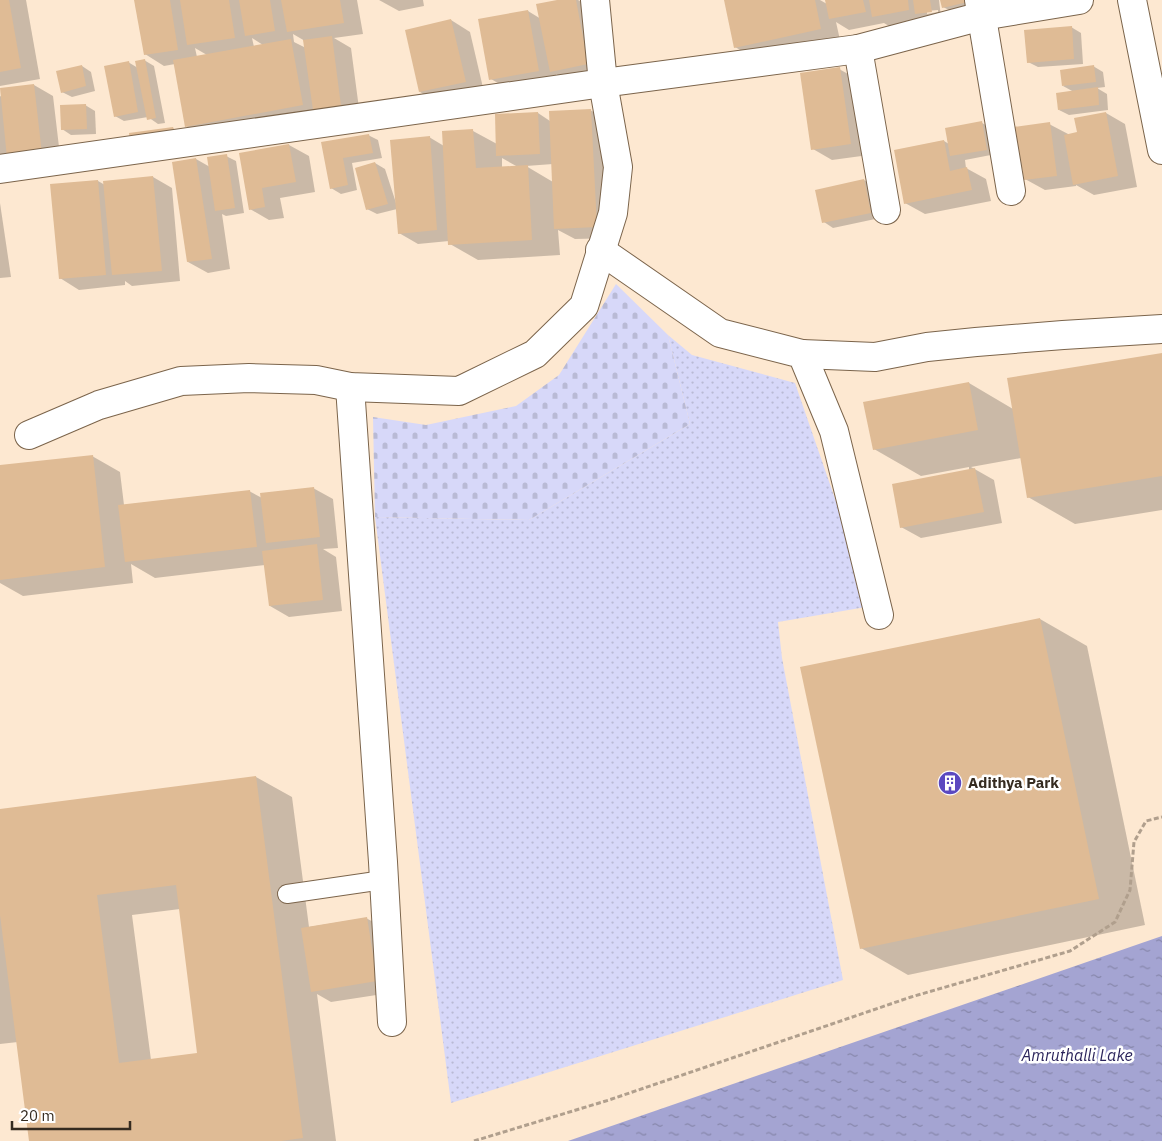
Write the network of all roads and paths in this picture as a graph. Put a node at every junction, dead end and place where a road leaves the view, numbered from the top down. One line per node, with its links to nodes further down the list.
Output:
1 (594, 0): 6 (street)
2 (1079, 0): 4 (street)
3 (1132, 0): 7 (street)
4 (980, 8): 5 (street); 9 (street)
5 (858, 49): 6 (street); 10 (street)
6 (603, 83): 8 (street); 11 (street)
7 (1162, 150)
8 (0, 169)
9 (1011, 191)
10 (886, 210)
11 (600, 250): 13 (street); 14 (street)
12 (1162, 329): 13 (street)
13 (802, 354): 16 (street)
14 (350, 387): 15 (street); 18 (street)
15 (29, 435)
16 (879, 615)
17 (1162, 817): 21 (path)
18 (384, 880): 19 (lane); 20 (street)
19 (287, 894)
20 (392, 1022)
21 (474, 1141)

